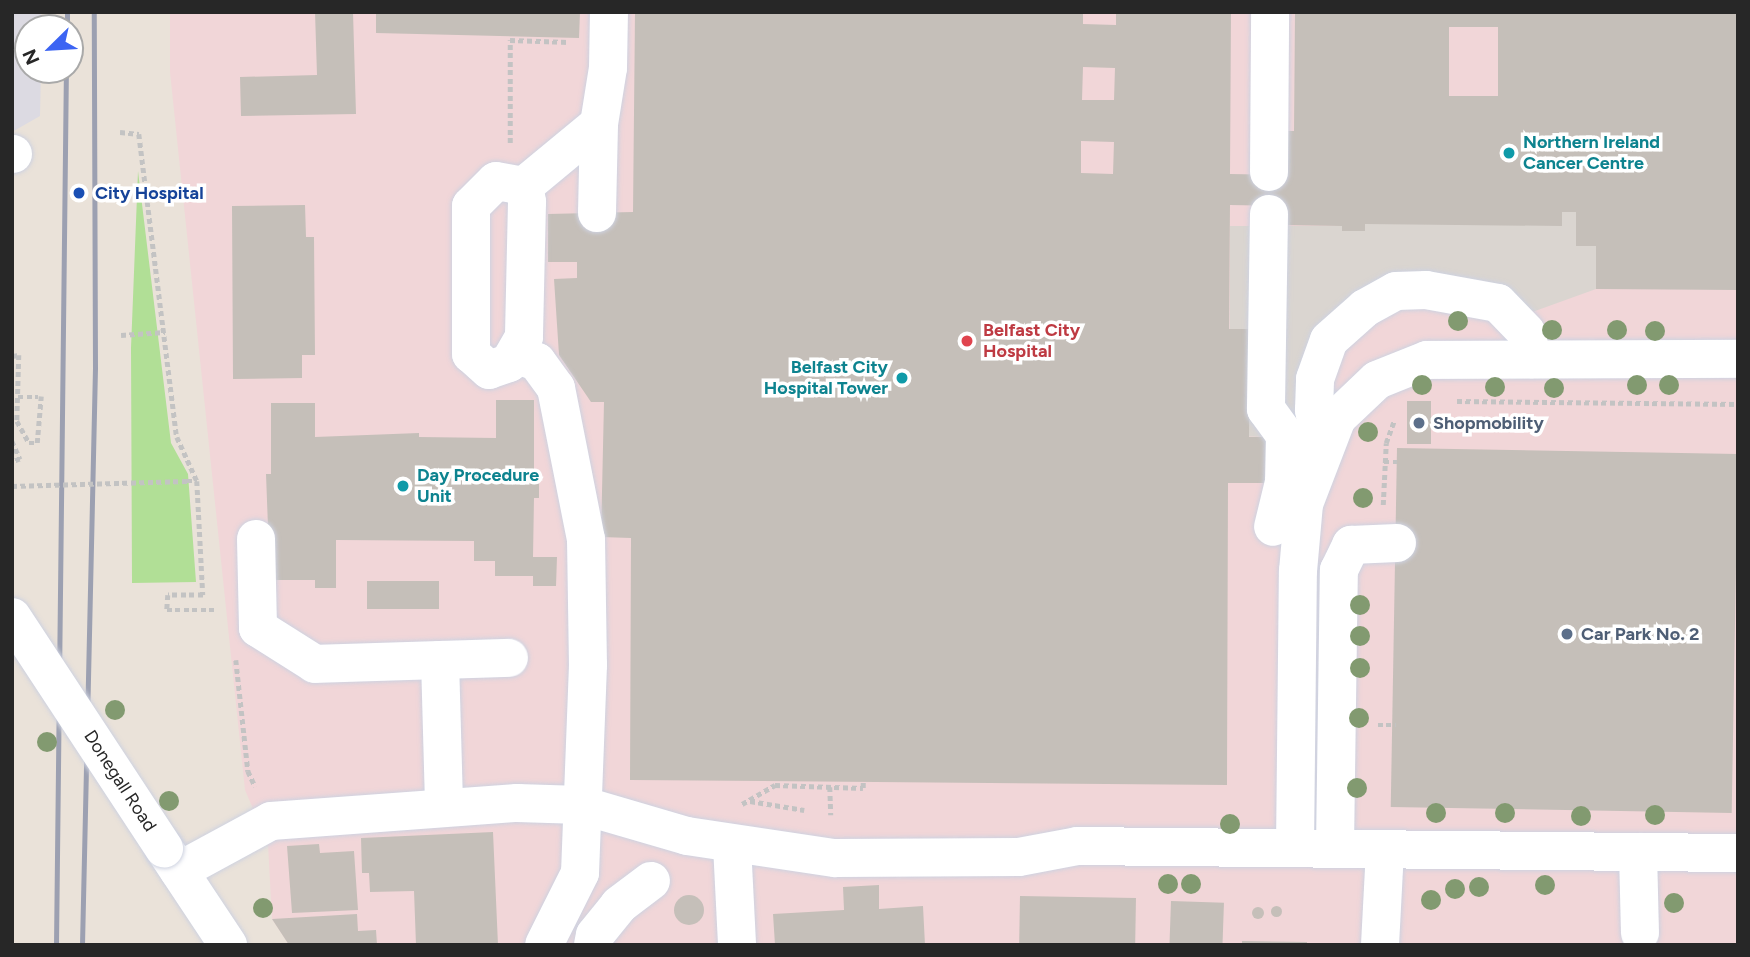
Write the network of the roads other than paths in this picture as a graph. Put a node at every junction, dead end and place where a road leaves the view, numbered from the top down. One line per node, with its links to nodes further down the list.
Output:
1 (609, 12): 3 (street)
2 (1270, 12): 4 (street)
3 (599, 124): 5 (street); 6 (street)
4 (1269, 172)
5 (524, 186): 8 (street); 8 (street)
6 (597, 213)
7 (1269, 214): 12 (street)
8 (517, 355): 18 (street)
9 (1532, 359): 10 (street); 11 (street); 11 (street)
10 (1738, 359)
11 (1322, 452): 21 (street)
12 (1273, 527)
13 (256, 539): 17 (street)
14 (1390, 543): 22 (street)
15 (12, 617): 26 (street, Donegall Road, bridge)
16 (509, 658): 17 (street)
17 (440, 660): 19 (street)
18 (581, 805): 19 (street); 20 (street); 30 (street)
19 (443, 807): 26 (street)
20 (732, 845): 21 (street); 32 (street)
21 (1295, 848): 22 (street)
22 (1335, 848): 23 (street)
23 (1385, 849): 24 (street); 33 (street)
24 (1638, 852): 25 (street); 28 (street)
25 (1738, 853)
26 (171, 859): 29 (street, Donegall Road)
27 (650, 881): 31 (street)
28 (1640, 933)
29 (228, 945)
30 (544, 945)
31 (593, 945)
32 (737, 945)
33 (1380, 945)

